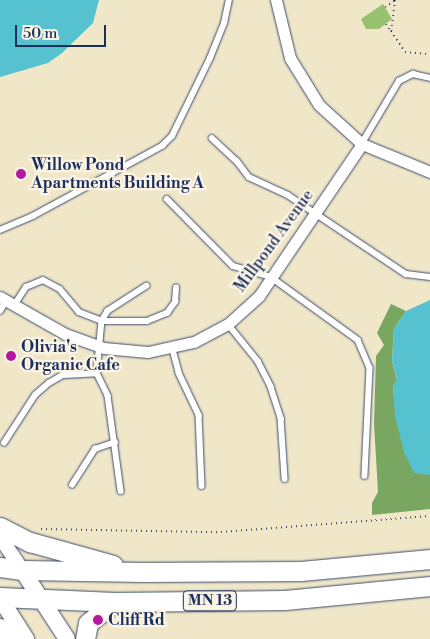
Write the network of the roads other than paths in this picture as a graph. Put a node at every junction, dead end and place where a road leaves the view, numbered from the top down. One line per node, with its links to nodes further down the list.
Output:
1 (230, 0): 9 (lane)
2 (276, 0): 5 (street)
3 (430, 78): 5 (lane)
4 (212, 138): 8 (lane)
5 (362, 144): 6 (street); 8 (street, Millpond Avenue)
6 (430, 172)
7 (168, 199): 10 (lane)
8 (315, 213): 10 (street, Millpond Avenue); 11 (lane)
9 (0, 230)
10 (271, 277): 17 (street, Millpond Avenue); 23 (lane)
11 (430, 278)
12 (147, 286): 16 (lane)
13 (176, 288): 16 (lane)
14 (7, 300): 15 (lane); 16 (lane); 18 (street, Millpond Avenue)
15 (0, 311)
16 (102, 321): 18 (lane)
17 (228, 324): 19 (street, Millpond Avenue); 24 (lane)
18 (97, 346): 19 (street, Millpond Avenue); 20 (lane)
19 (172, 346): 26 (lane)
20 (97, 373): 21 (lane); 22 (lane)
21 (115, 442): 25 (lane); 27 (lane)
22 (4, 444)
23 (365, 476)
24 (285, 479)
25 (72, 485)
26 (202, 486)
27 (121, 491)
28 (0, 526): 33 (highway)
29 (0, 537): 32 (street)
30 (430, 559): 33 (highway, MN 13)
31 (0, 567): 32 (highway, MN 13)
32 (22, 570): 33 (highway, MN 13); 36 (main road)
33 (143, 572)
34 (430, 586): 37 (highway, MN 13)
35 (0, 598): 36 (highway, MN 13); 40 (main road)
36 (41, 599): 37 (highway, MN 13); 41 (main road)
37 (115, 602): 42 (highway)
38 (0, 628): 39 (highway)
39 (17, 639)
40 (26, 639)
41 (66, 639)
42 (85, 639)

